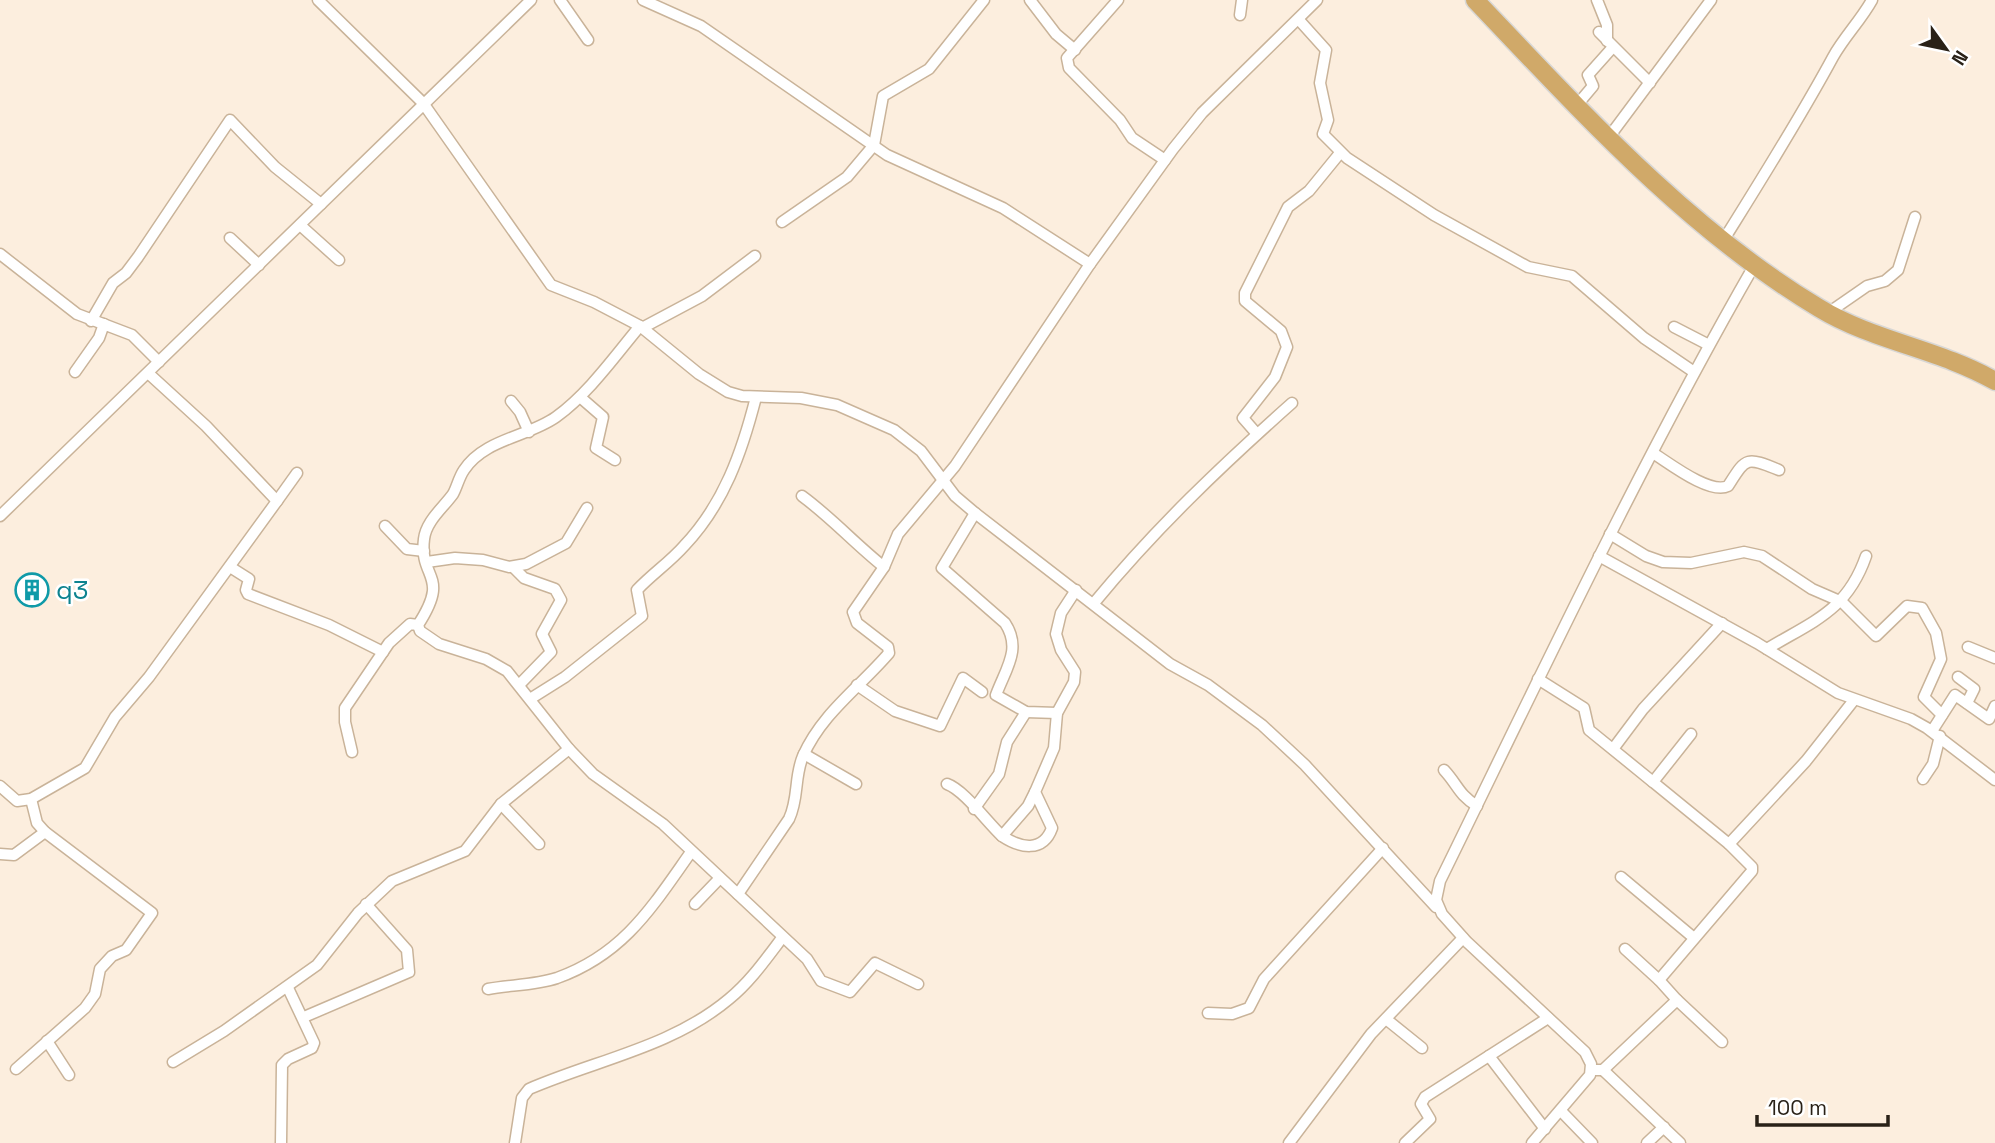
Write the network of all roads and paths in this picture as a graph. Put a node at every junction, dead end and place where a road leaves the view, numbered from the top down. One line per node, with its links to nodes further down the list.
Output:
1 (318, 0): 21 (street)
2 (531, 0): 21 (street)
3 (560, 0): 17 (street)
4 (643, 0): 24 (street)
5 (984, 0): 24 (street)
6 (1030, 0): 19 (street)
7 (1118, 0): 19 (street)
8 (1242, 0): 14 (street)
9 (1317, 0): 15 (street)
10 (1475, 0): 22 (highway)
11 (1597, 0): 18 (street)
12 (1711, 0): 20 (street)
13 (1872, 0): 32 (street)
14 (1240, 15)
15 (1299, 20): 25 (street); 26 (street)
16 (1599, 32): 18 (street)
17 (588, 40)
18 (1610, 44): 20 (street); 22 (street)
19 (1075, 50): 26 (street)
20 (1650, 83): 23 (street)
21 (424, 103): 27 (street); 42 (street)
22 (1577, 106): 23 (highway)
23 (1609, 136): 32 (highway)
24 (874, 145): 29 (street); 36 (street)
25 (1340, 153): 47 (street); 55 (street)
26 (1165, 160): 36 (street)
27 (321, 204): 30 (street); 40 (street)
28 (1915, 216): 39 (street)
29 (782, 222)
30 (300, 225): 35 (street); 38 (street)
31 (230, 238): 38 (street)
32 (1723, 241): 37 (highway)
33 (0, 254): 40 (street)
34 (755, 256): 42 (street)
35 (339, 260)
36 (1090, 264): 60 (street)
37 (1755, 264): 39 (highway); 44 (street)
38 (259, 265): 45 (street)
39 (1828, 313): 49 (highway)
40 (91, 321): 41 (street)
41 (104, 324): 45 (street); 46 (street)
42 (641, 327): 50 (street); 51 (street)
43 (1674, 327): 44 (street)
44 (1709, 345): 47 (street)
45 (159, 362): 48 (street)
46 (75, 372)
47 (1694, 372): 56 (street)
48 (148, 373): 62 (street); 65 (street)
49 (1995, 381)
50 (580, 397): 54 (street); 57 (street)
51 (755, 397): 60 (street); 89 (street)
52 (511, 401): 54 (street)
53 (1292, 403): 55 (street)
54 (529, 432): 68 (street)
55 (1257, 434): 77 (street)
56 (1653, 453): 58 (street); 67 (street)
57 (615, 460)
58 (1779, 470)
59 (297, 473): 62 (street)
60 (943, 481): 64 (street); 74 (street)
61 (802, 496): 74 (street)
62 (277, 501): 72 (street)
63 (587, 508): 73 (street)
64 (975, 513): 75 (street); 93 (street)
65 (0, 516)
66 (385, 526): 68 (street)
67 (1610, 534): 69 (street); 76 (street)
68 (424, 551): 71 (street)
69 (1599, 556): 78 (street); 85 (street)
70 (1866, 556): 76 (street)
71 (427, 562): 73 (street); 79 (street)
72 (230, 567): 82 (street); 111 (street)
73 (513, 567): 86 (street)
74 (884, 567): 87 (street)
75 (1076, 590): 77 (street); 94 (street)
76 (1842, 602): 81 (street); 95 (street)
77 (1094, 603): 119 (street)
78 (1722, 623): 81 (street); 100 (street)
79 (418, 625): 82 (street); 86 (street)
80 (1968, 646): 83 (street)
81 (1767, 649): 90 (street)
82 (383, 652): 101 (street)
83 (1995, 659)
84 (1958, 677): 91 (street)
85 (1538, 679): 100 (street); 113 (street)
86 (519, 685): 89 (street)
87 (857, 685): 88 (street); 102 (street)
88 (982, 692)
89 (530, 699): 99 (street)
90 (1854, 700): 98 (street); 118 (street)
91 (1967, 703): 95 (street); 96 (street)
92 (1995, 706): 96 (street)
93 (1026, 712): 94 (street); 114 (street)
94 (1057, 713): 110 (street)
95 (1942, 715): 98 (street)
96 (1992, 721)
97 (1692, 734): 106 (street)
98 (1936, 734): 104 (street); 105 (street)
99 (569, 749): 112 (street); 120 (street)
100 (1613, 749): 106 (street)
101 (352, 752)
102 (804, 754): 107 (street); 124 (street)
103 (1444, 770): 113 (street)
104 (1923, 779)
105 (1995, 780)
106 (1653, 782): 118 (street)
107 (856, 784)
108 (947, 784): 114 (street)
109 (0, 786): 111 (street)
110 (1035, 792): 116 (street); 116 (street)
111 (31, 799): 115 (street)
112 (502, 804): 117 (street); 125 (street)
113 (1477, 806): 127 (street)
114 (974, 809): 116 (street)
115 (45, 832): 121 (street); 141 (street)
116 (1002, 836)
117 (540, 845)
118 (1729, 845): 130 (street)
119 (1383, 848): 127 (street); 137 (street)
120 (691, 852): 123 (street); 135 (street)
121 (0, 854)
122 (1621, 877): 130 (street)
123 (720, 878): 124 (street); 126 (street)
124 (738, 894): 128 (street)
125 (366, 904): 134 (street); 138 (street)
126 (695, 904)
127 (1436, 907): 129 (street)
128 (782, 938): 133 (street); 153 (street)
129 (1463, 938): 139 (street); 140 (street)
130 (1694, 938): 132 (street)
131 (1625, 949): 132 (street)
132 (1659, 980): 136 (street)
133 (918, 984)
134 (289, 988): 138 (street); 145 (street)
135 (488, 989)
136 (1677, 1000): 142 (street); 147 (street)
137 (1208, 1013)
138 (304, 1017): 152 (street)
139 (1548, 1018): 144 (street); 147 (street)
140 (1386, 1019): 143 (street); 154 (street)
141 (47, 1041): 146 (street); 148 (street)
142 (1722, 1042)
143 (1422, 1048)
144 (1489, 1056): 151 (street); 155 (street)
145 (173, 1062)
146 (16, 1069)
147 (1598, 1070): 149 (street); 150 (street)
148 (69, 1075)
149 (1561, 1111): 151 (street); 157 (street)
150 (1664, 1127): 158 (street); 159 (street)
151 (1545, 1129): 156 (street)
152 (281, 1143)
153 (515, 1143)
154 (1289, 1143)
155 (1405, 1143)
156 (1532, 1143)
157 (1592, 1143)
158 (1647, 1143)
159 (1680, 1143)

